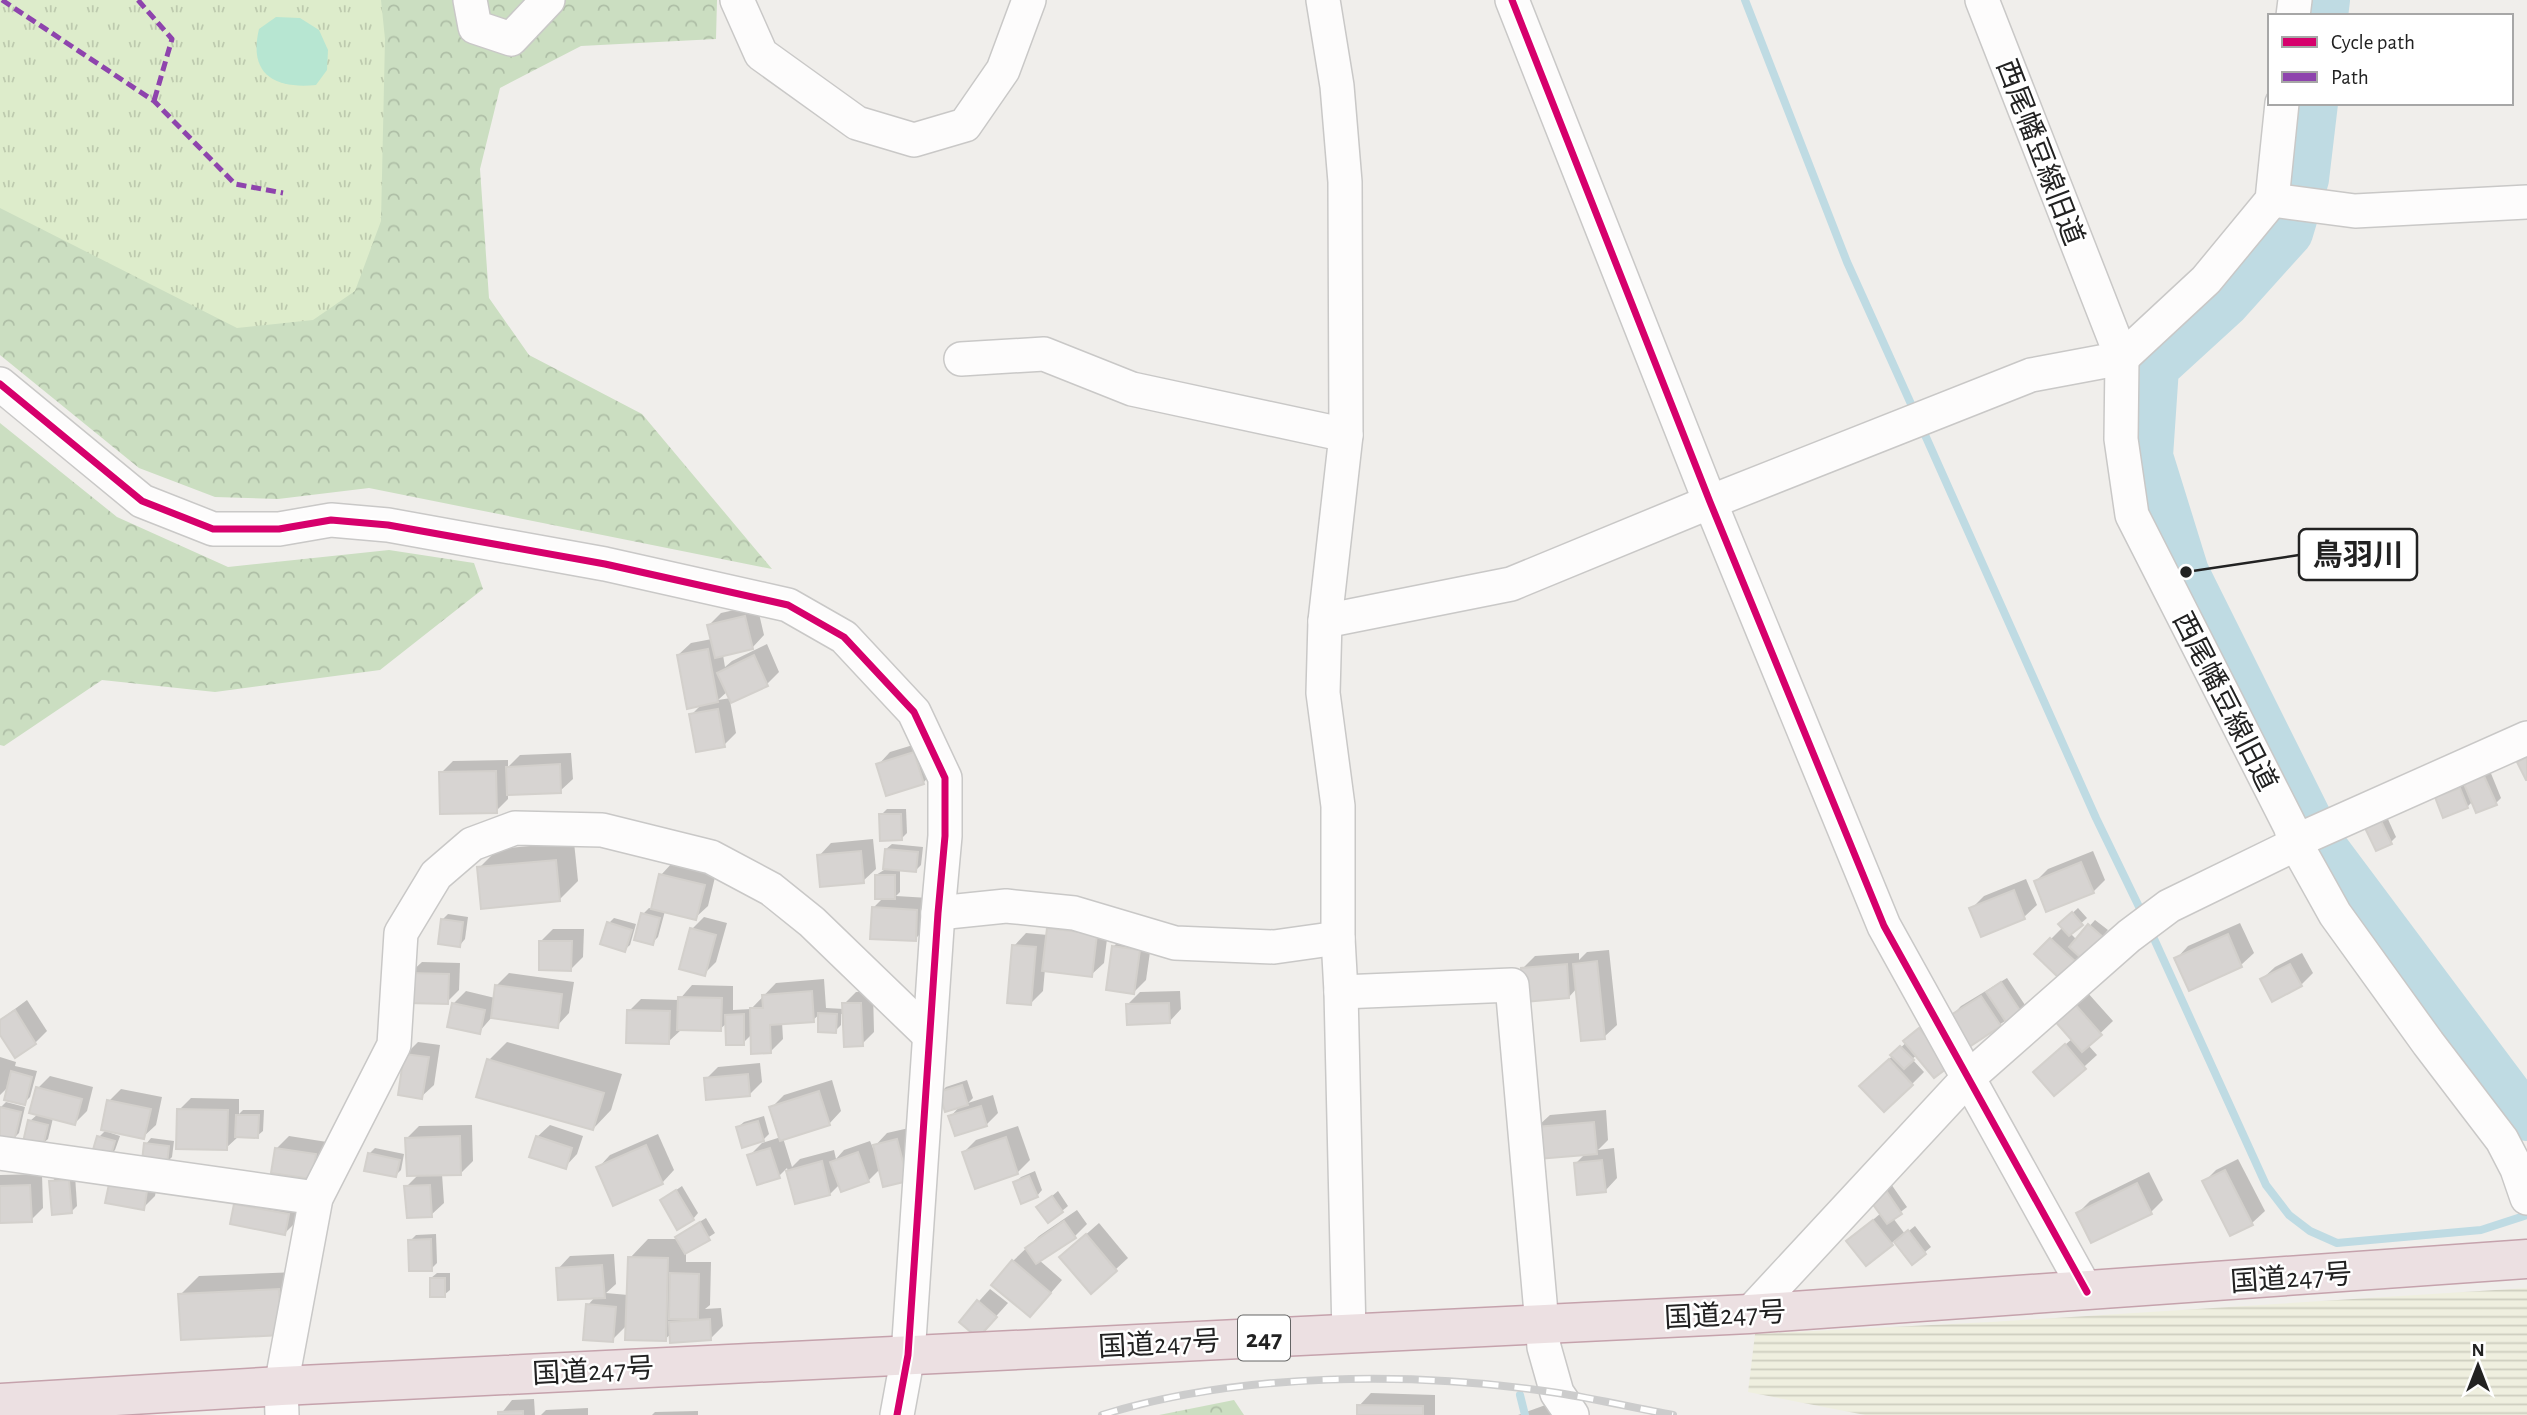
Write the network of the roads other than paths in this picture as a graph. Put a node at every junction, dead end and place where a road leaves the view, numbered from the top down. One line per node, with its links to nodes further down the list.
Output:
1 (470, 0): 2 (street)
2 (548, 0)
3 (737, 0): 4 (street)
4 (1029, 0)
5 (1323, 0): 14 (street)
6 (1512, 0): 15 (street)
7 (1982, 0): 11 (street, 西尾幡豆線旧道)
8 (2282, 105): 9 (street)
9 (2273, 201): 10 (street); 11 (street)
10 (2527, 202)
11 (2122, 358): 15 (street); 18 (street, 西尾幡豆線旧道)
12 (961, 359): 14 (street)
13 (0, 384): 19 (street)
14 (1346, 435): 16 (street)
15 (1710, 502): 16 (street); 23 (street)
16 (1325, 621): 20 (street)
17 (2527, 738): 18 (street)
18 (2309, 836): 23 (street); 26 (street, 西尾幡豆線旧道)
19 (938, 913): 20 (street); 22 (street)
20 (1338, 938): 21 (street)
21 (1341, 992): 30 (street); 31 (street)
22 (929, 1035): 25 (street); 32 (street)
23 (1968, 1078): 28 (street); 29 (street)
24 (0, 1153): 25 (street)
25 (316, 1198): 33 (street)
26 (2527, 1198)
27 (2527, 1259): 28 (highway, 国道247号 / 247)
28 (2087, 1292): 29 (highway, 国道247号 / 247)
29 (1749, 1314): 30 (highway, 国道247号 / 247)
30 (1544, 1322): 31 (highway, 国道247号 / 247); 36 (street)
31 (1349, 1334): 32 (highway, 国道247号 / 247)
32 (908, 1355): 33 (highway, 国道247号 / 247); 35 (street)
33 (282, 1400): 34 (highway, 国道247号 / 247)
34 (0, 1403)
35 (897, 1415)
36 (1572, 1415)

